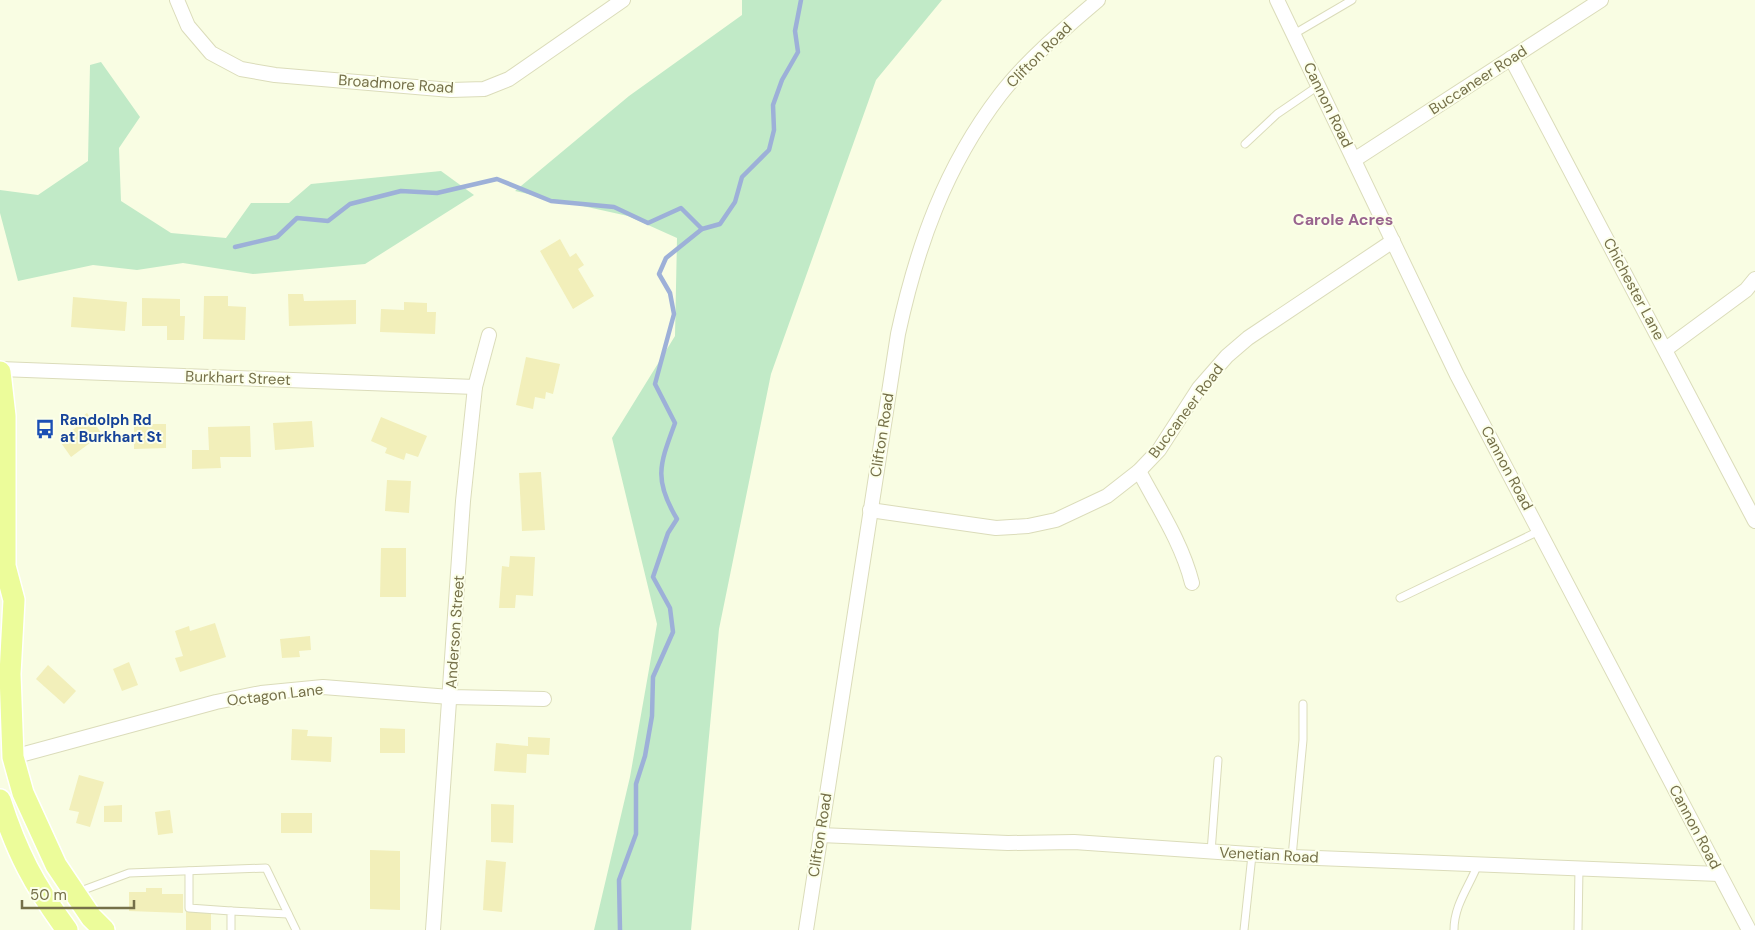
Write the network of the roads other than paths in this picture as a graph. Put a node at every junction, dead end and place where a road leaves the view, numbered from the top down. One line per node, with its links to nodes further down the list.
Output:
1 (177, 0): 2 (street, Broadmore Road)
2 (623, 0)
3 (1098, 0): 19 (street, Clifton Road)
4 (1277, 0): 7 (street, Cannon Road)
5 (1352, 0): 7 (lane)
6 (1602, 0): 8 (street, Buccaneer Road)
7 (1294, 34): 9 (street, Cannon Road)
8 (1511, 58): 11 (street, Buccaneer Road); 15 (street, Chichester Lane)
9 (1318, 86): 10 (lane); 11 (street, Cannon Road)
10 (1245, 144)
11 (1354, 160): 12 (street, Cannon Road)
12 (1392, 241): 18 (street, Buccaneer Road); 21 (street, Cannon Road)
13 (1755, 279): 15 (street)
14 (489, 335): 17 (street, Anderson Street)
15 (1666, 349): 20 (street, Chichester Lane)
16 (0, 370): 17 (street, Burkhart Street); 22 (main road)
17 (475, 387): 25 (street, Anderson Street)
18 (1139, 471): 19 (street, Buccaneer Road); 23 (street)
19 (870, 510): 31 (street, Clifton Road)
20 (1755, 521)
21 (1539, 531): 24 (lane); 38 (street, Cannon Road)
22 (2, 572): 28 (main road)
23 (1192, 583)
24 (1400, 598)
25 (450, 697): 26 (street, Octagon Lane); 28 (street, Octagon Lane); 46 (street, Anderson Street)
26 (544, 698)
27 (1303, 704): 34 (lane)
28 (12, 756): 39 (main road)
29 (1218, 760): 32 (lane)
30 (2, 810): 42 (main road)
31 (820, 835): 32 (street, Venetian Road); 47 (street, Clifton Road)
32 (1211, 852): 33 (street, Venetian Road)
33 (1252, 855): 34 (street, Venetian Road); 48 (lane)
34 (1292, 857): 35 (street, Venetian Road)
35 (1478, 864): 36 (street, Venetian Road); 49 (lane)
36 (1579, 868): 38 (street, Venetian Road); 50 (lane)
37 (189, 871): 39 (lane); 40 (lane); 41 (lane)
38 (1719, 874): 51 (street, Cannon Road)
39 (75, 893): 43 (main road)
40 (231, 911): 41 (lane); 44 (lane)
41 (288, 914): 45 (lane)
42 (67, 930)
43 (104, 930)
44 (231, 930)
45 (296, 930)
46 (434, 930)
47 (806, 930)
48 (1244, 930)
49 (1454, 930)
50 (1578, 930)
51 (1749, 930)

